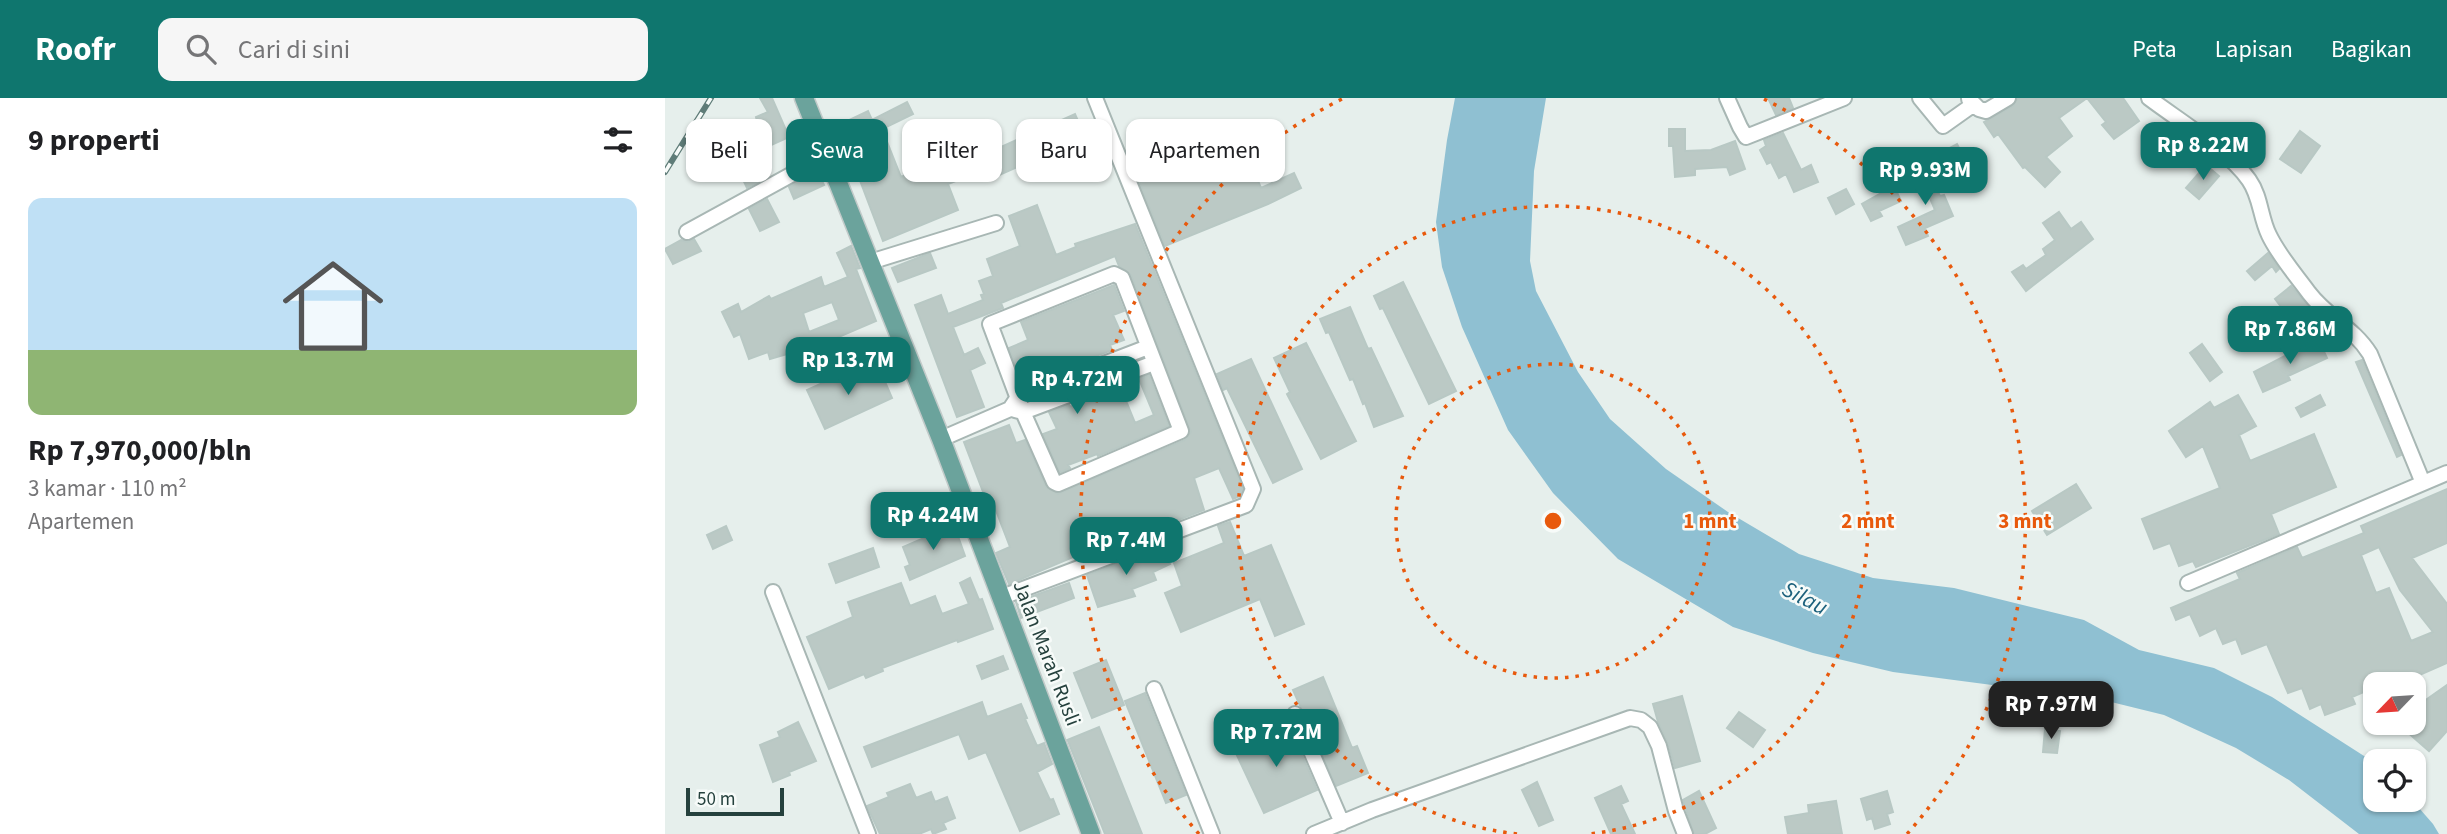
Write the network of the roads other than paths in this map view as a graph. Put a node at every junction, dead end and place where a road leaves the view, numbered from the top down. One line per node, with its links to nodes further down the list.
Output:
1 (804, 98): 9 (main road, Jalan Marah Rusli)
2 (1095, 98): 23 (street)
3 (1727, 98): 4 (street)
4 (1845, 98)
5 (1920, 98): 8 (street)
6 (2008, 98): 8 (street)
7 (2149, 98): 20 (street)
8 (1971, 101)
9 (812, 119)
10 (786, 178): 13 (street)
11 (838, 182): 14 (main road, Jalan Marah Rusli)
12 (996, 223): 14 (street)
13 (687, 232)
14 (870, 262): 18 (main road, Jalan Marah Rusli)
15 (1148, 347): 16 (street); 17 (street); 17 (street)
16 (1154, 363): 17 (street); 17 (street)
17 (1017, 406): 18 (street)
18 (941, 439): 23 (main road, Jalan Marah Rusli)
19 (2447, 473): 20 (street)
20 (2423, 483): 21 (street)
21 (2188, 583)
22 (773, 592): 27 (street)
23 (1002, 597): 28 (main road, Jalan Marah Rusli)
24 (1154, 689): 29 (street)
25 (1295, 713): 26 (street)
26 (1336, 828): 30 (street); 31 (street)
27 (868, 834)
28 (1091, 834)
29 (1212, 834)
30 (1314, 834)
31 (1685, 834)

